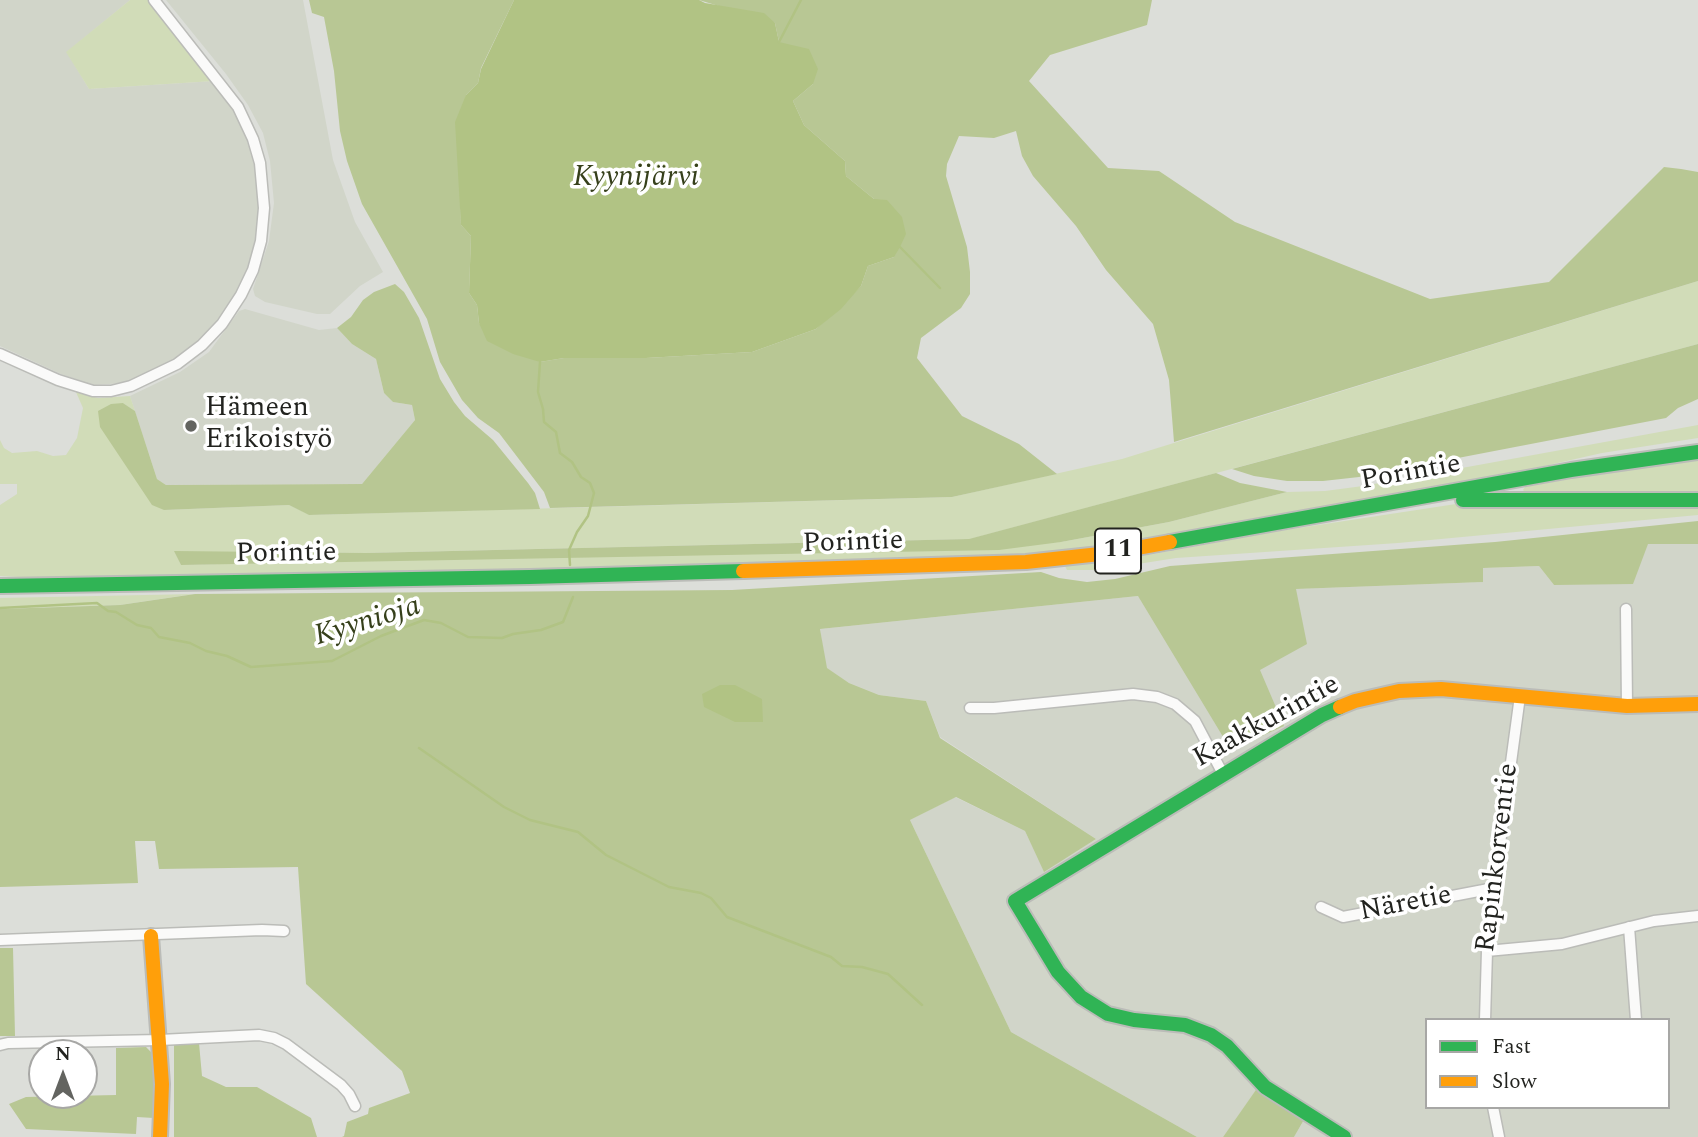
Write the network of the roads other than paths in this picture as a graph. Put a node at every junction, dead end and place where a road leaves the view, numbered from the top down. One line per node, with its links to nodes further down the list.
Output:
1 (154, 0): 2 (street)
2 (0, 354)
3 (1698, 452): 5 (main road, Porintie / 11)
4 (1698, 500): 5 (main road)
5 (1380, 505): 6 (main road, Porintie / 11)
6 (0, 586)
7 (1626, 609): 10 (street)
8 (1520, 696): 10 (main road, Kaakkurintie); 12 (main road, Kaakkurintie); 13 (street, Rapinkorventie)
9 (1698, 704): 10 (main road, Kaakkurintie)
10 (1627, 706)
11 (970, 708): 12 (street)
12 (1223, 774): 28 (main road, Kaakkurintie)
13 (1494, 888): 14 (street, Näretie); 20 (street, Rapinkorventie)
14 (1321, 907)
15 (1698, 916): 16 (street)
16 (1629, 927): 20 (street); 22 (street)
17 (284, 931): 18 (street)
18 (151, 936): 19 (street); 23 (main road)
19 (0, 940)
20 (1487, 951): 21 (street, Rapinkorventie)
21 (1485, 1018)
22 (1636, 1018)
23 (160, 1040): 24 (street); 25 (street); 27 (main road)
24 (0, 1045)
25 (355, 1107)
26 (1493, 1109): 29 (street)
27 (160, 1137)
28 (1344, 1137)
29 (1499, 1137)

